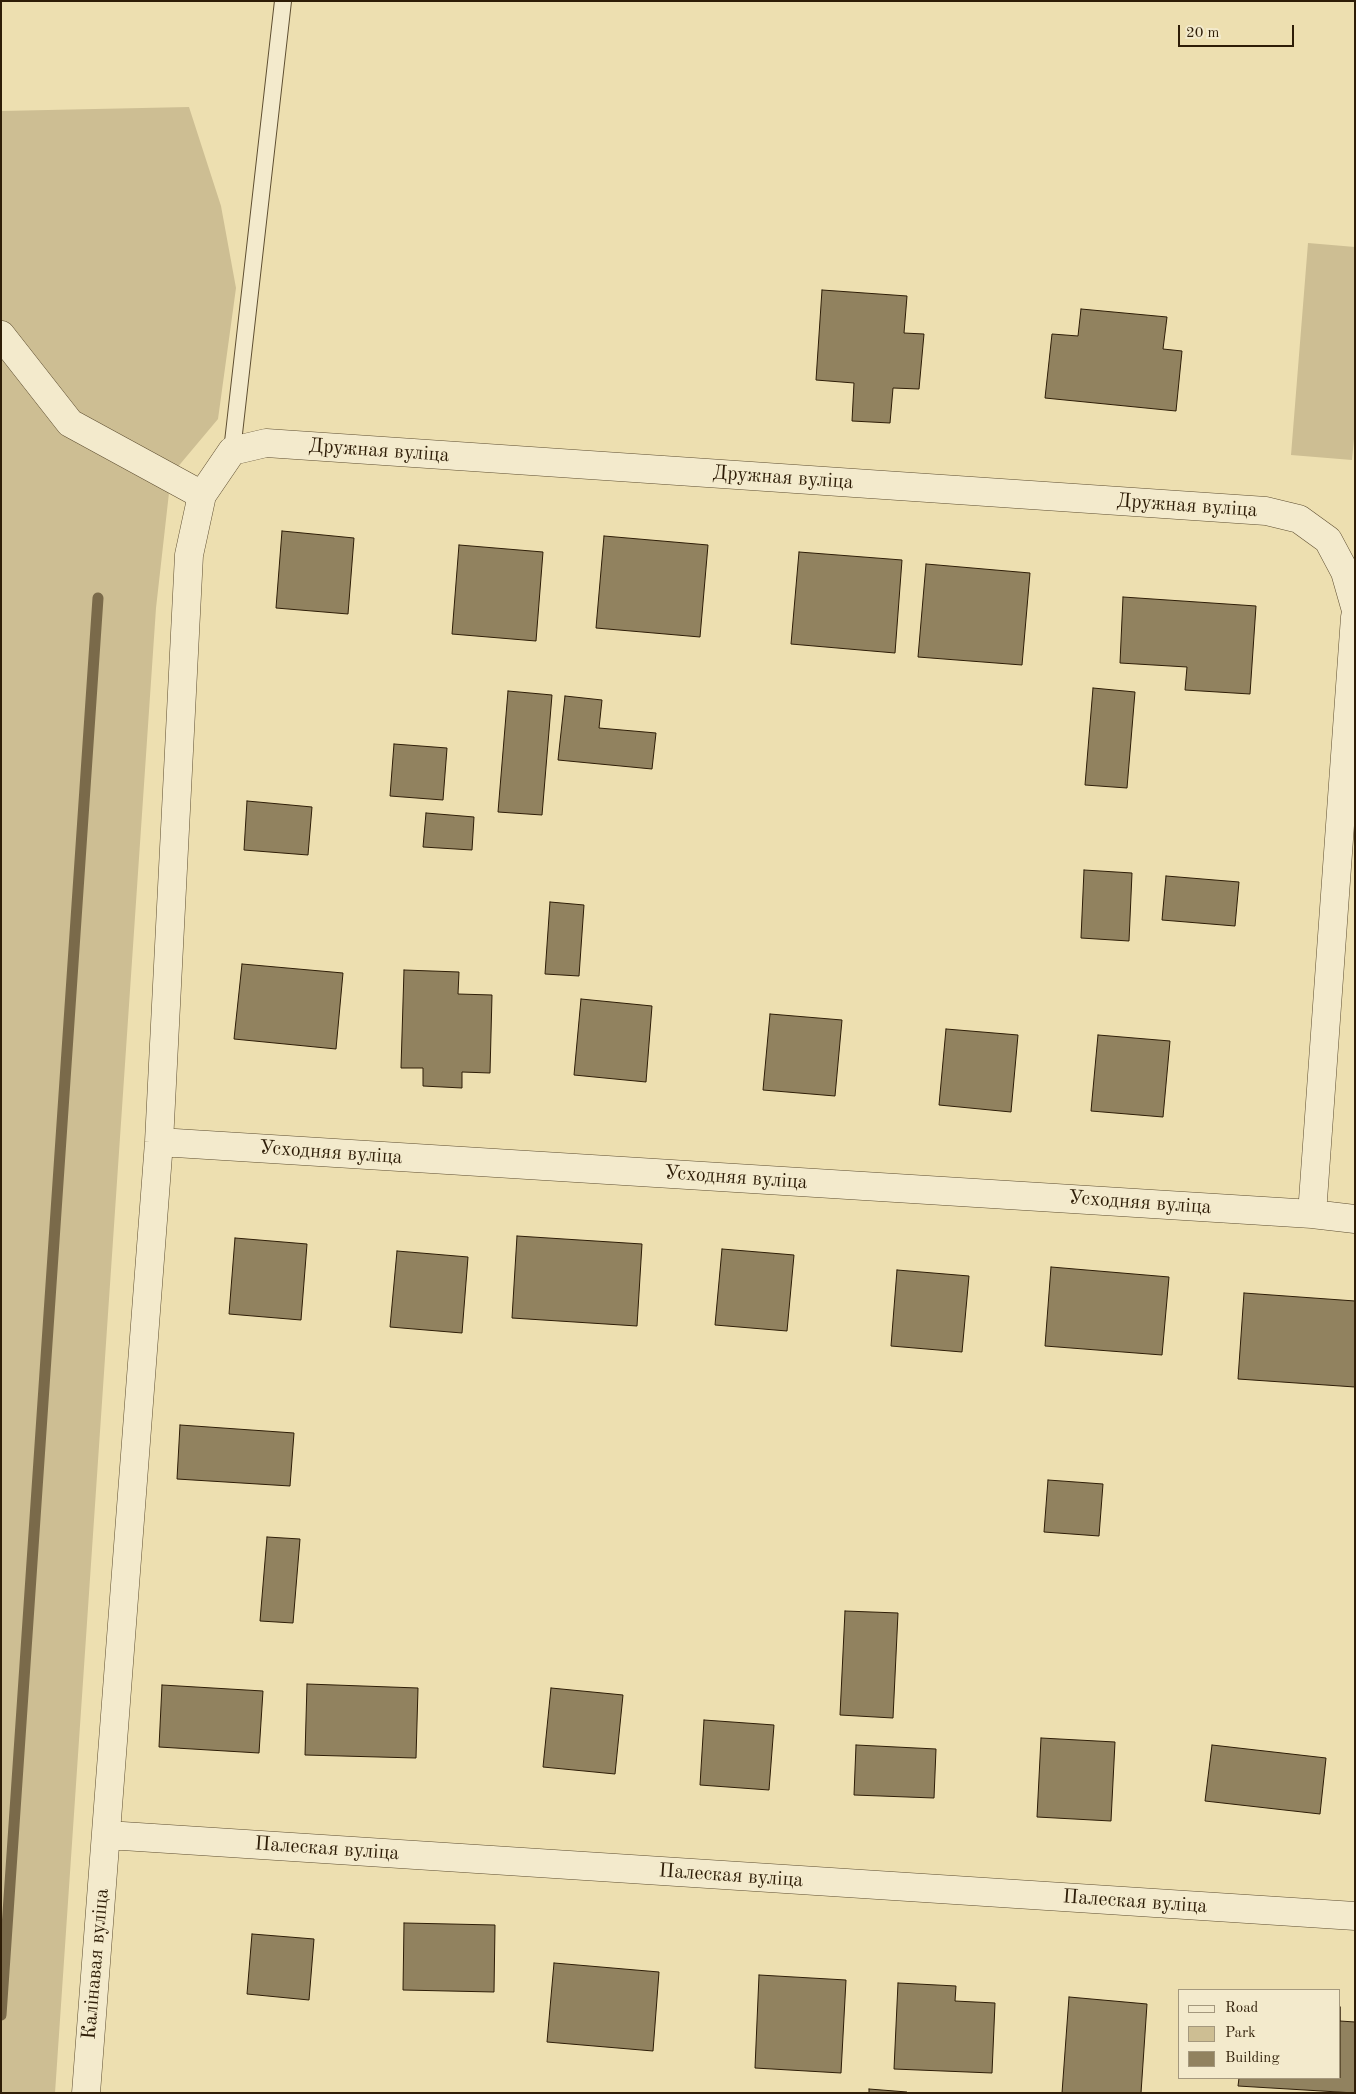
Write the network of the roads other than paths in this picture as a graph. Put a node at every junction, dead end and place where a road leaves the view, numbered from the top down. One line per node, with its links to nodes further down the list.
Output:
1 (283, 1): 3 (lane)
2 (1, 335): 4 (street)
3 (232, 451): 4 (street); 5 (street, Дружная вуліца)
4 (202, 495): 7 (street, Калінавая вуліца)
5 (1355, 606)
6 (1355, 617): 8 (street)
7 (159, 1142): 8 (street, Усходняя вуліца); 10 (street, Калінавая вуліца)
8 (1312, 1214): 9 (street, Усходняя вуліца)
9 (1355, 1219)
10 (107, 1835): 11 (street, Палеская вуліца); 12 (street, Калінавая вуліца)
11 (1355, 1916)
12 (86, 2093)

